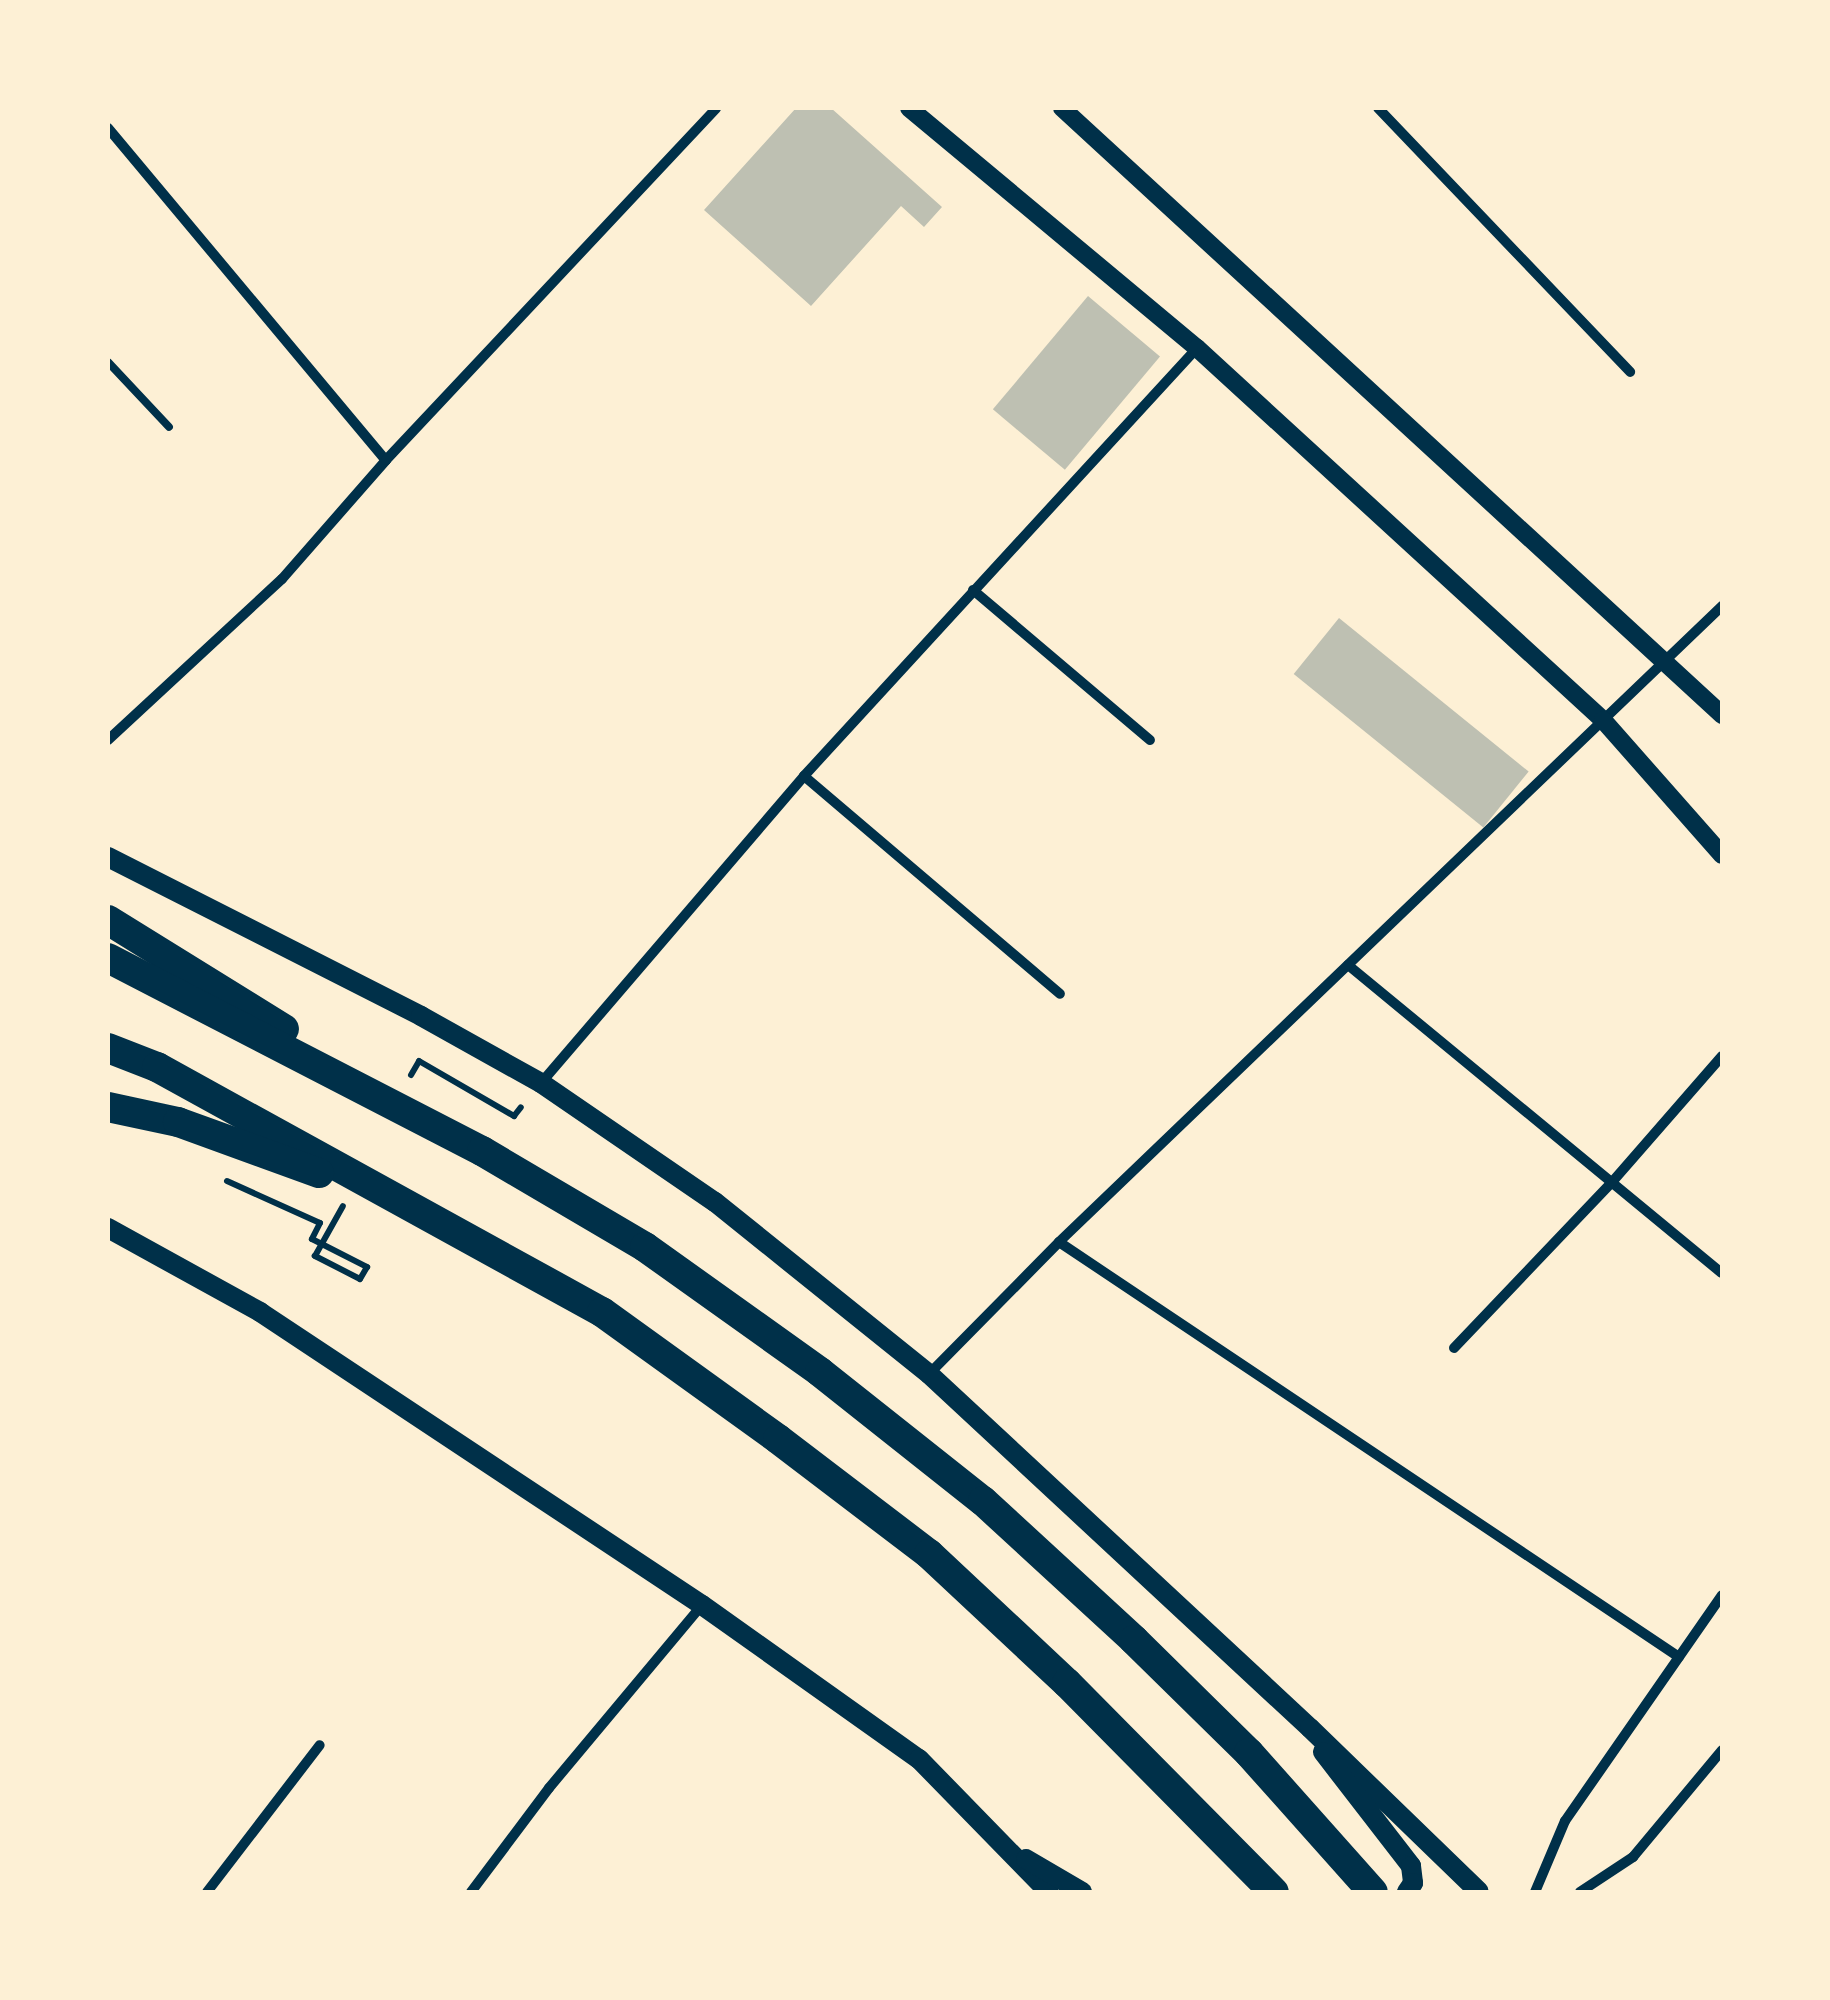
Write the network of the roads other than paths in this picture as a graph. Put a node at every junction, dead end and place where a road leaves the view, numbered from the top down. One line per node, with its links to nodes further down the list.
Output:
1 (716, 108): 10 (street)
2 (909, 108): 6 (street)
3 (1062, 108): 13 (street)
4 (1378, 108): 8 (street)
5 (108, 128): 10 (street)
6 (1197, 348): 11 (street); 15 (street)
7 (108, 362): 9 (lane)
8 (1630, 372)
9 (169, 427)
10 (386, 460): 16 (street)
11 (974, 590): 17 (street); 18 (street)
12 (1722, 606): 13 (street)
13 (1662, 663): 14 (street); 15 (street)
14 (1722, 715)
15 (1602, 720): 19 (street); 23 (street)
16 (108, 740)
17 (1150, 740)
18 (804, 776): 24 (street); 27 (street)
19 (1722, 855)
20 (108, 857): 27 (main road)
21 (108, 920): 29 (highway)
22 (108, 958): 29 (highway)
23 (1348, 965): 30 (street); 33 (street)
24 (1060, 994)
25 (108, 1048): 31 (highway)
26 (1722, 1056): 30 (street)
27 (541, 1083): 36 (main road)
28 (108, 1107): 31 (highway)
29 (482, 1151): 49 (highway)
30 (1613, 1181): 34 (street); 35 (street)
31 (413, 1207): 48 (highway)
32 (108, 1228): 38 (main road)
33 (1059, 1242): 36 (street); 39 (street)
34 (1722, 1273)
35 (1454, 1348)
36 (930, 1374): 40 (main road)
37 (1722, 1595): 39 (street)
38 (702, 1605): 43 (main road); 45 (street)
39 (1679, 1657): 52 (street)
40 (1310, 1728): 50 (main road); 51 (main road)
41 (320, 1745): 44 (street)
42 (1722, 1750): 53 (street)
43 (1003, 1845): 46 (main road); 47 (main road)
44 (207, 1892)
45 (471, 1892)
46 (1049, 1892)
47 (1082, 1892)
48 (1274, 1892)
49 (1373, 1892)
50 (1407, 1892)
51 (1479, 1892)
52 (1534, 1892)
53 (1580, 1892)

